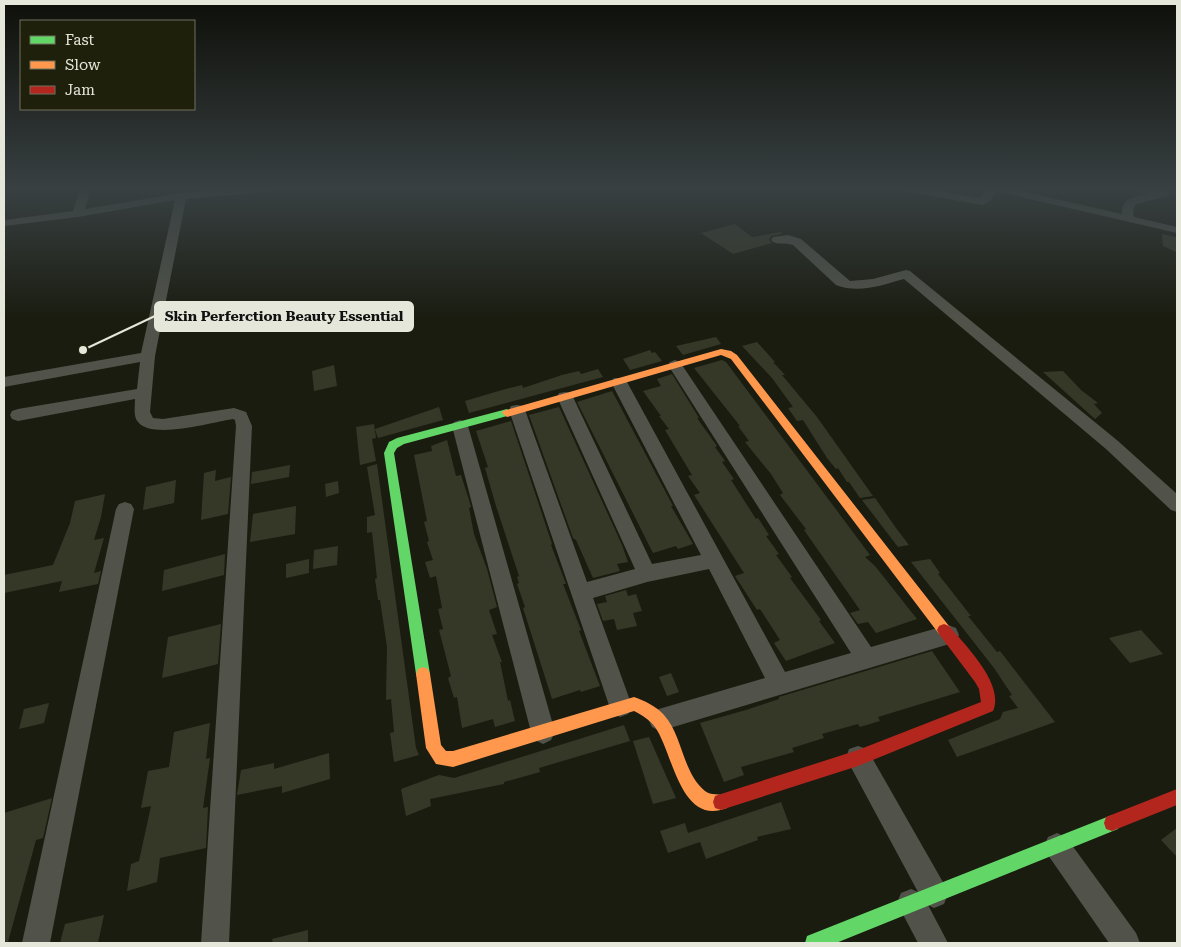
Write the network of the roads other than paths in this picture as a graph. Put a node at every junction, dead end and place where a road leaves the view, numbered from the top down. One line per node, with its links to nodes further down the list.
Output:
1 (175, 231): 3 (street)
2 (777, 240): 12 (street)
3 (148, 356): 5 (street); 7 (street)
4 (675, 365): 6 (street); 17 (street); 18 (street)
5 (4, 382)
6 (619, 382): 8 (street); 14 (street)
7 (143, 393): 10 (street); 28 (street)
8 (566, 397): 9 (street); 15 (street)
9 (517, 410): 11 (street); 16 (street)
10 (18, 415)
11 (460, 426): 22 (street); 22 (street)
12 (1177, 505)
13 (125, 509): 27 (street)
14 (715, 560): 15 (street); 19 (street)
15 (647, 574): 16 (street)
16 (580, 593): 20 (street)
17 (948, 635): 18 (street); 23 (street)
18 (866, 658): 19 (street)
19 (780, 684): 21 (street)
20 (620, 706): 21 (street); 22 (street)
21 (660, 719): 23 (street)
22 (542, 732)
23 (858, 758): 26 (street)
24 (1177, 798): 25 (street)
25 (1056, 846): 26 (street); 31 (street)
26 (923, 898): 29 (street); 30 (street)
27 (36, 943)
28 (215, 943)
29 (814, 943)
30 (934, 943)
31 (1126, 943)

